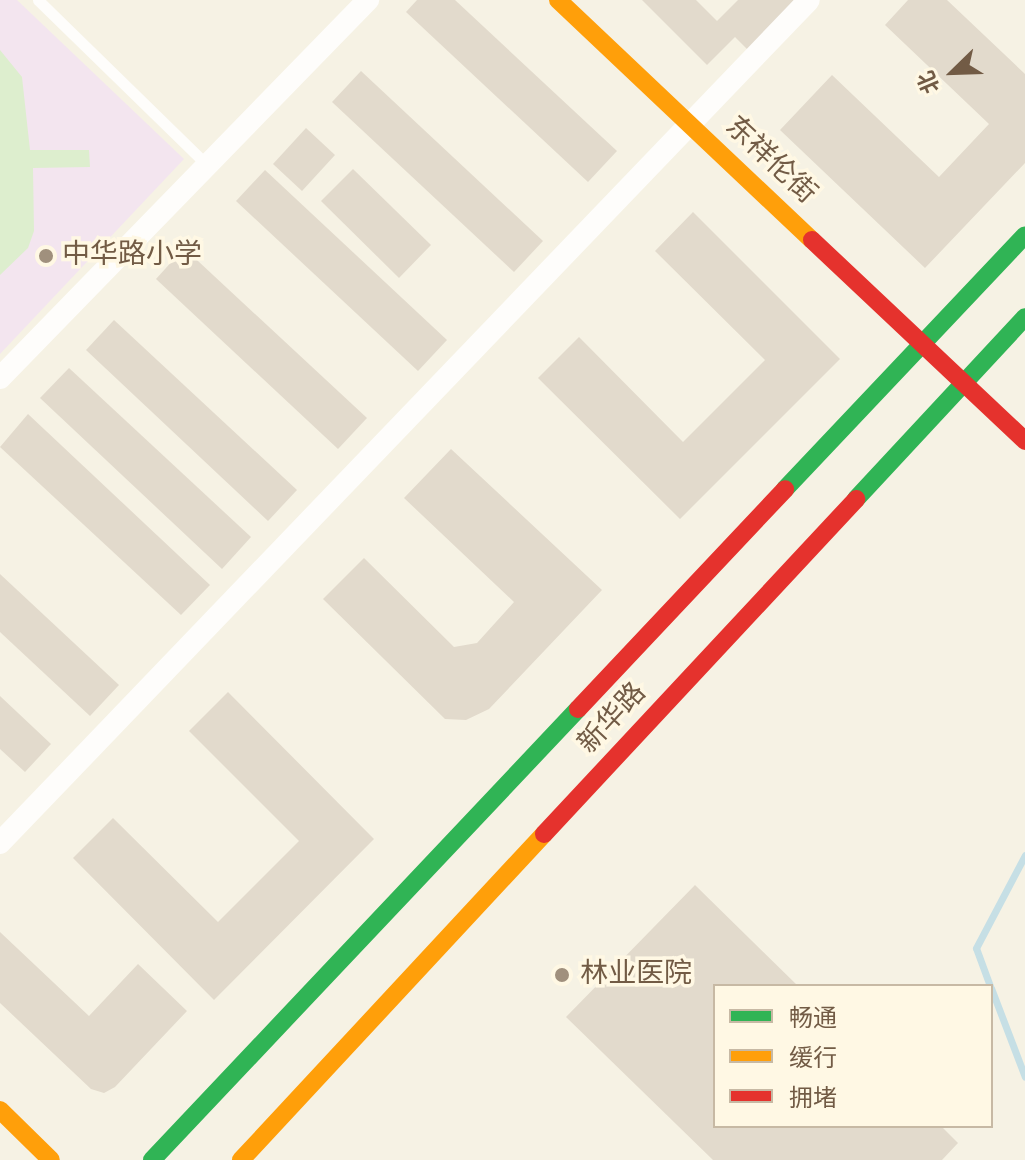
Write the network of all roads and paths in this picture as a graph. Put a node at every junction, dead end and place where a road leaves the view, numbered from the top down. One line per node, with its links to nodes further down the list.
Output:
1 (38, 0): 6 (lane)
2 (368, 0): 6 (street)
3 (558, 0): 5 (main road, 东祥伦街)
4 (809, 0): 5 (street)
5 (690, 124): 9 (main road, 东祥伦街); 13 (street)
6 (207, 165): 10 (street)
7 (1025, 235): 9 (main road)
8 (1025, 317): 11 (main road, 新华路)
9 (923, 343): 11 (main road, 东祥伦街); 16 (main road)
10 (0, 378)
11 (964, 383): 12 (main road, 东祥伦街); 17 (main road, 新华路)
12 (1025, 441)
13 (0, 843)
14 (0, 1110): 15 (main road)
15 (51, 1160)
16 (152, 1160)
17 (241, 1160)

